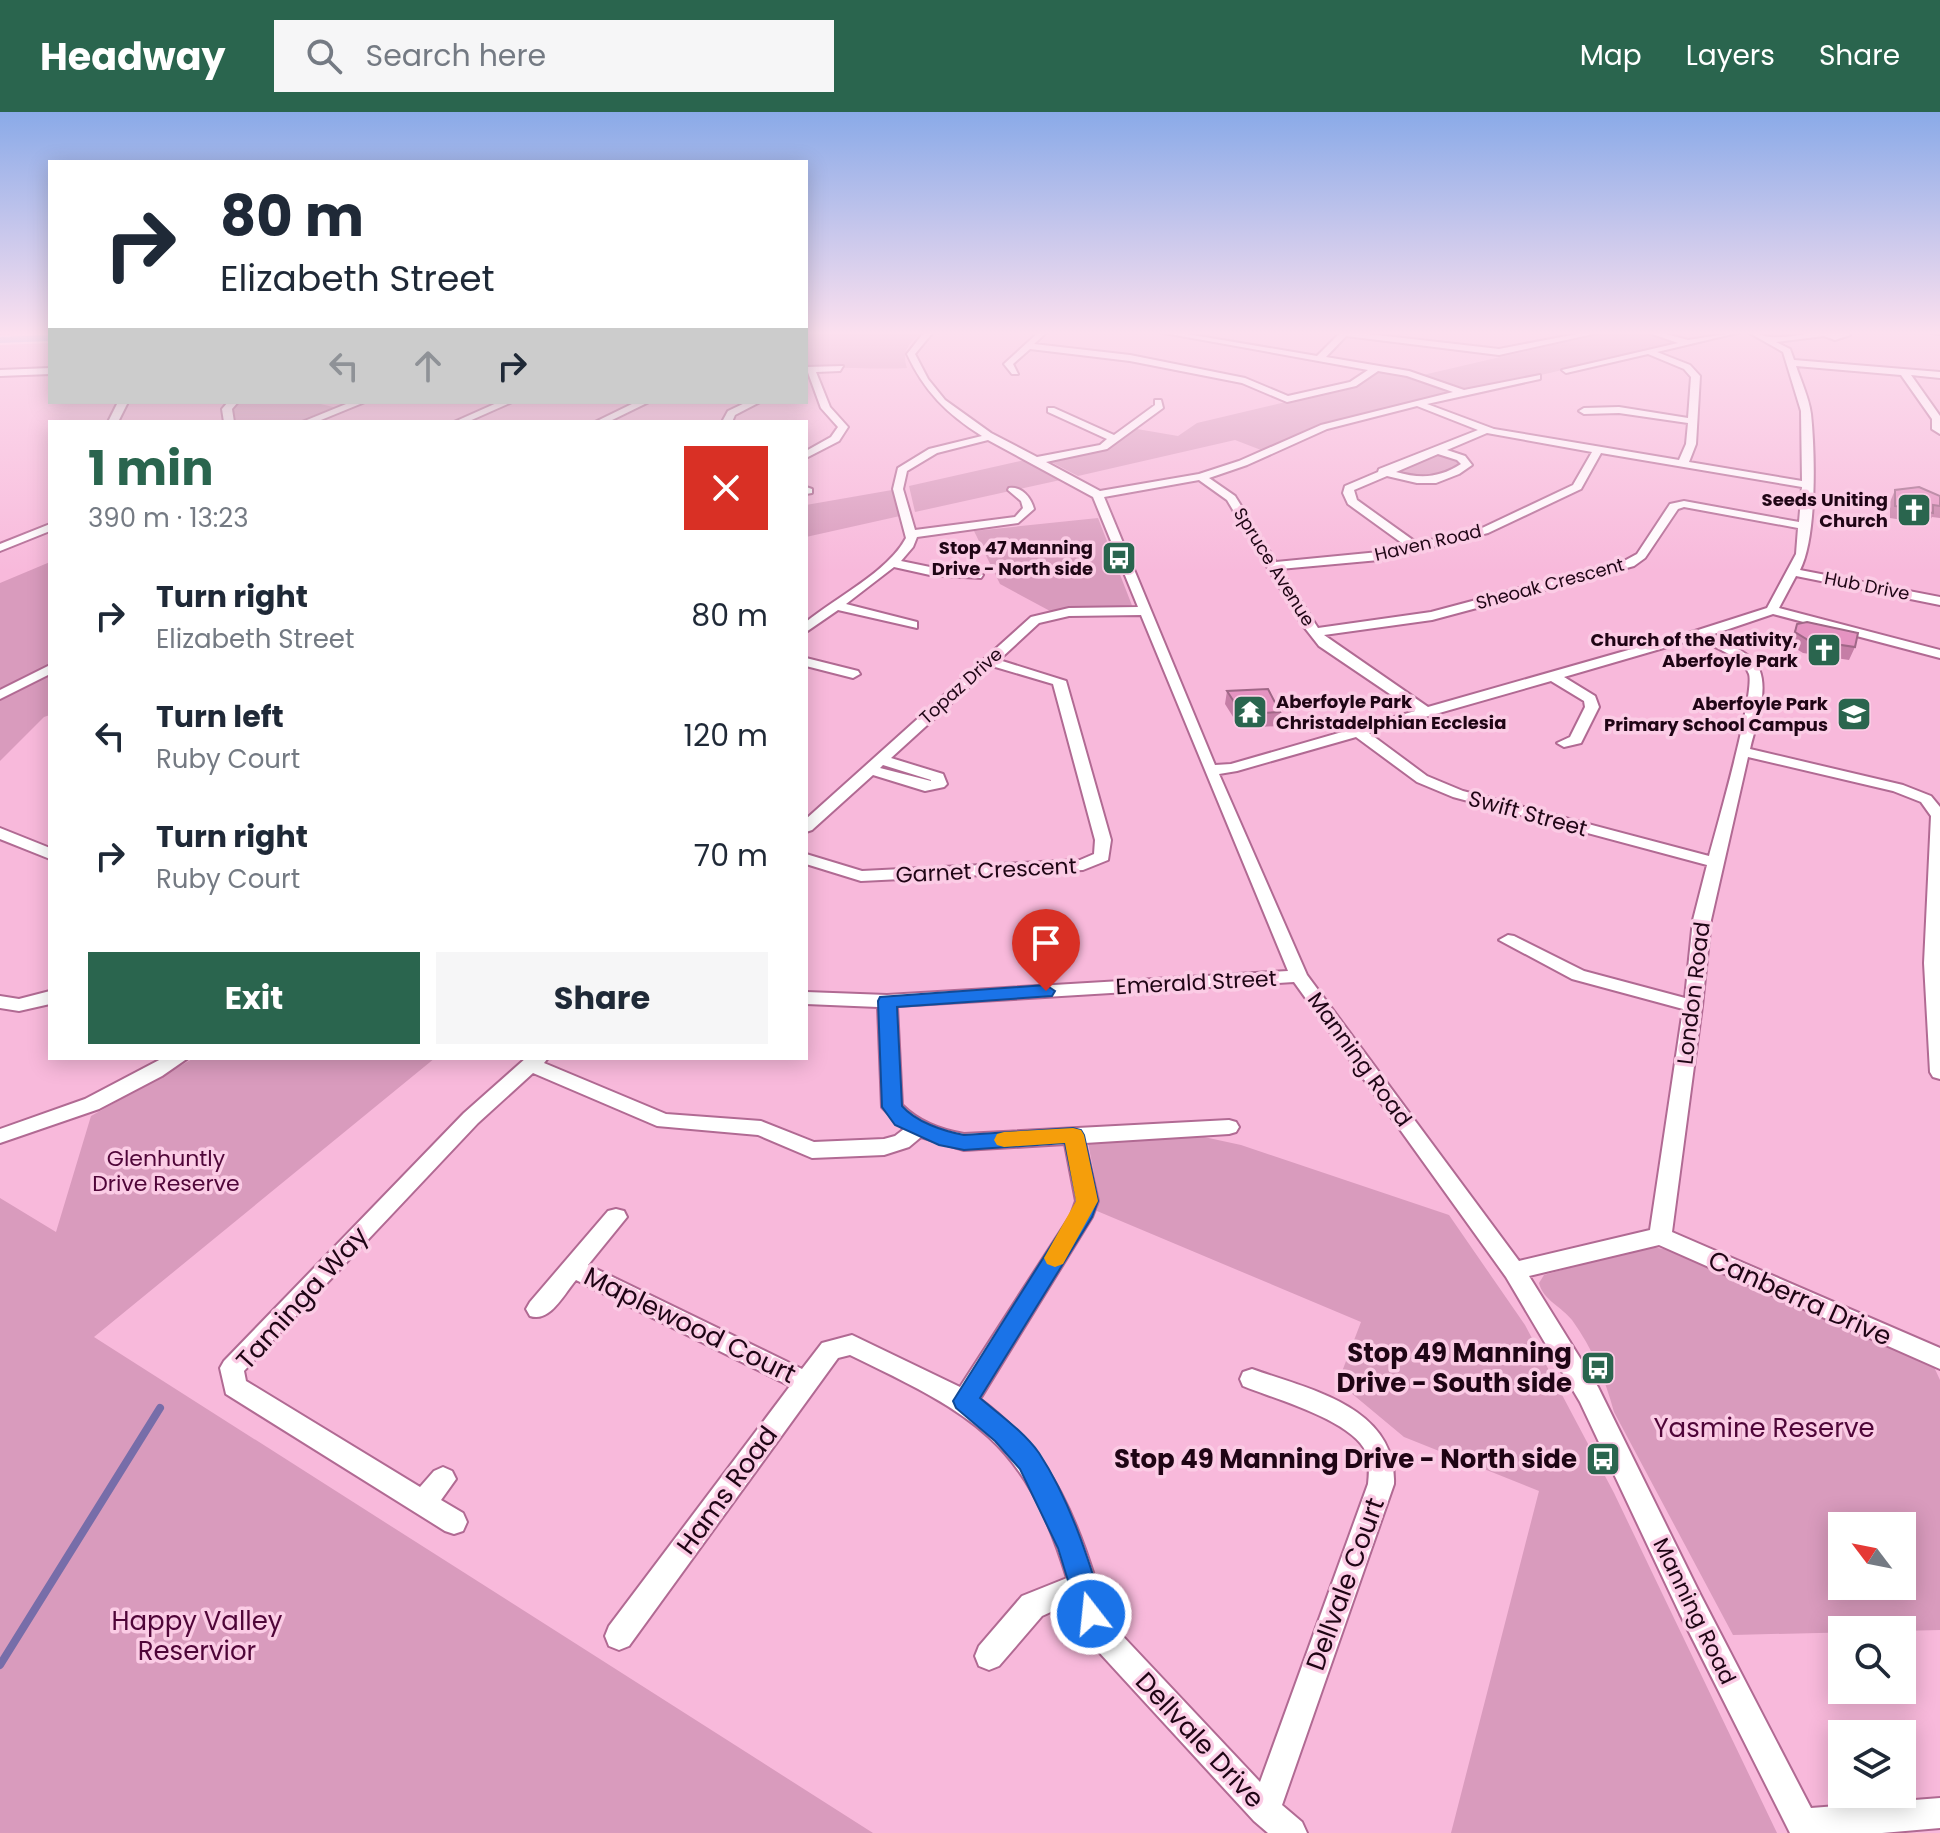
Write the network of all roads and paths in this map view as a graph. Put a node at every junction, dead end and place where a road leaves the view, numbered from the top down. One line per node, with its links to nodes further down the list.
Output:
1 (335, 411): 14 (street)
2 (485, 411): 15 (street)
3 (624, 411): 16 (street)
4 (829, 411): 24 (street)
5 (950, 411): 20 (street)
6 (1054, 411): 21 (street)
7 (1153, 411): 21 (street)
8 (1385, 411): 28 (street)
9 (1439, 411): 18 (street)
10 (1628, 411): 17 (street)
11 (1693, 411): 17 (street)
12 (1806, 411): 29 (street)
13 (1932, 411): 19 (street)
14 (312, 420)
15 (464, 420)
16 (604, 420)
17 (1692, 421): 26 (street)
18 (1486, 430): 22 (street); 23 (street)
19 (1940, 431)
20 (992, 436): 25 (street); 34 (street)
21 (1115, 439): 25 (street)
22 (1435, 450): 27 (street); 27 (street)
23 (1598, 450): 26 (street); 35 (street, Haven Road)
24 (808, 454)
25 (1039, 460): 31 (street)
26 (1683, 464): 29 (street)
27 (1383, 471): 35 (street)
28 (1201, 477): 31 (street); 38 (street, Spruce Avenue)
29 (1807, 485): 32 (street)
30 (1013, 490): 34 (street)
31 (1098, 495): 44 (street, Manning Road)
32 (1804, 526): 39 (street); 47 (street, Sheoak Crescent)
33 (48, 528): 36 (street)
34 (911, 534): 37 (street)
35 (1415, 547): 38 (street, Haven Road)
36 (0, 548)
37 (893, 563): 40 (street); 42 (street)
38 (1275, 566): 47 (street, Spruce Avenue)
39 (1794, 572): 41 (street, Hub Drive); 43 (street)
40 (977, 575)
41 (1940, 601)
42 (834, 605): 45 (street); 46 (street)
43 (1772, 610): 48 (street); 49 (street)
44 (1145, 611): 50 (street, Topaz Drive); 60 (street, Manning Road)
45 (912, 625)
46 (808, 626)
47 (1315, 632): 56 (street, Spruce Avenue)
48 (1700, 634): 54 (street); 59 (street, London Road)
49 (1940, 654)
50 (989, 661): 61 (street, Topaz Drive); 64 (street, Garnet Crescent)
51 (808, 663): 53 (street)
52 (48, 670): 55 (street)
53 (853, 674)
54 (1553, 676): 56 (street); 58 (street)
55 (0, 695)
56 (1426, 712): 57 (street)
57 (1357, 731): 60 (street); 65 (street, Swift Street)
58 (1564, 743)
59 (1742, 751): 65 (street, London Road); 73 (street)
60 (1210, 770): 67 (street, Manning Road)
61 (808, 825)
62 (0, 833): 63 (street)
63 (48, 853)
64 (808, 860)
65 (1714, 862): 72 (street, London Road)
66 (1508, 940): 72 (street)
67 (1299, 976): 70 (street, Emerald Street); 84 (street, Manning Road)
68 (48, 998): 71 (street)
69 (808, 998): 70 (street, Emerald Street)
70 (887, 1001): 77 (street)
71 (0, 1002)
72 (1693, 1006): 82 (street, London Road)
73 (1938, 1043): 76 (street)
74 (174, 1060): 80 (street)
75 (535, 1061): 77 (street); 92 (street, Taminga Way)
76 (1940, 1072)
77 (919, 1127): 79 (street)
78 (1229, 1127): 79 (street)
79 (1073, 1135): 90 (street)
80 (0, 1136)
81 (616, 1217): 83 (street, Maplewood Court)
82 (1660, 1236): 84 (street); 87 (street, Canberra Drive)
83 (573, 1268): 85 (street, Maplewood Court); 89 (street, Maplewood Court)
84 (1514, 1271): 99 (street, Manning Road)
85 (538, 1309)
86 (837, 1347): 89 (street, Hams Road); 90 (street, Dellvale Drive)
87 (1940, 1359)
88 (1252, 1379): 97 (street, Dellvale Court)
89 (806, 1382): 95 (street, Hams Road)
90 (965, 1401): 94 (street, Dellvale Drive)
91 (443, 1479): 92 (street)
92 (422, 1503): 93 (street, Taminga Way)
93 (454, 1522)
94 (1082, 1585): 96 (street); 97 (street, Dellvale Drive)
95 (619, 1636)
96 (989, 1656)
97 (1265, 1810): 100 (street, Dellvale Drive)
98 (1940, 1813): 99 (street)
99 (1804, 1828)
100 (1291, 1833)

